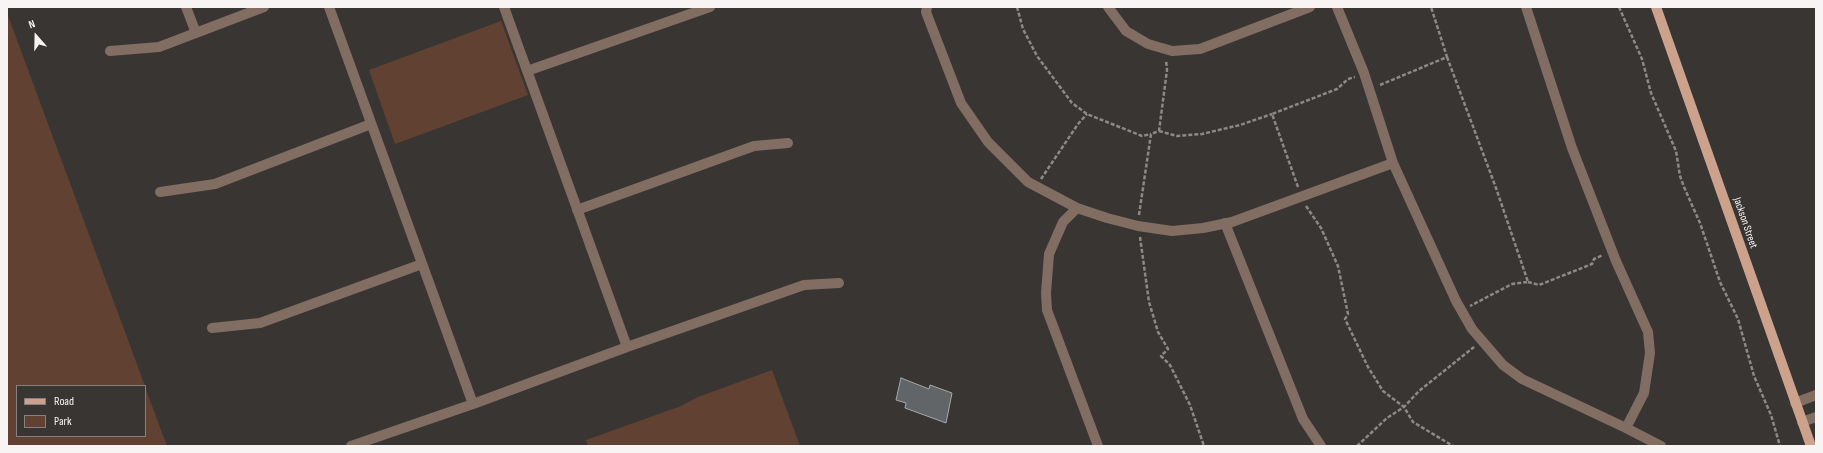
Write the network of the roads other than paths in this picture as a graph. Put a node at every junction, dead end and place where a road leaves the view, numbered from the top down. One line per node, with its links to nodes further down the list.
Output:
1 (186, 7): 12 (street)
2 (264, 7): 12 (street)
3 (328, 7): 15 (street)
4 (504, 7): 14 (street)
5 (710, 7): 14 (street)
6 (926, 7): 19 (street)
7 (1108, 7): 8 (street)
8 (1310, 7)
9 (1338, 7): 17 (street)
10 (1526, 7): 31 (street)
11 (1656, 7): 27 (main road, Jackson Street)
12 (196, 33): 13 (street)
13 (110, 50)
14 (527, 71): 20 (street)
15 (371, 124): 18 (street); 22 (street)
16 (788, 143): 20 (street)
17 (1394, 162): 21 (street); 31 (street)
18 (160, 192)
19 (1077, 208): 21 (street); 33 (street)
20 (578, 210): 25 (street)
21 (1225, 223): 34 (street)
22 (422, 264): 24 (street); 28 (street)
23 (839, 283): 25 (street)
24 (212, 328)
25 (627, 347): 28 (street)
26 (1816, 395): 27 (street)
27 (1795, 403): 30 (main road, Jackson Street)
28 (472, 404): 32 (street)
29 (1816, 417): 30 (street)
30 (1802, 422): 36 (main road, Jackson Street)
31 (1626, 428): 35 (street)
32 (351, 446)
33 (1098, 446)
34 (1320, 446)
35 (1661, 446)
36 (1811, 446)

